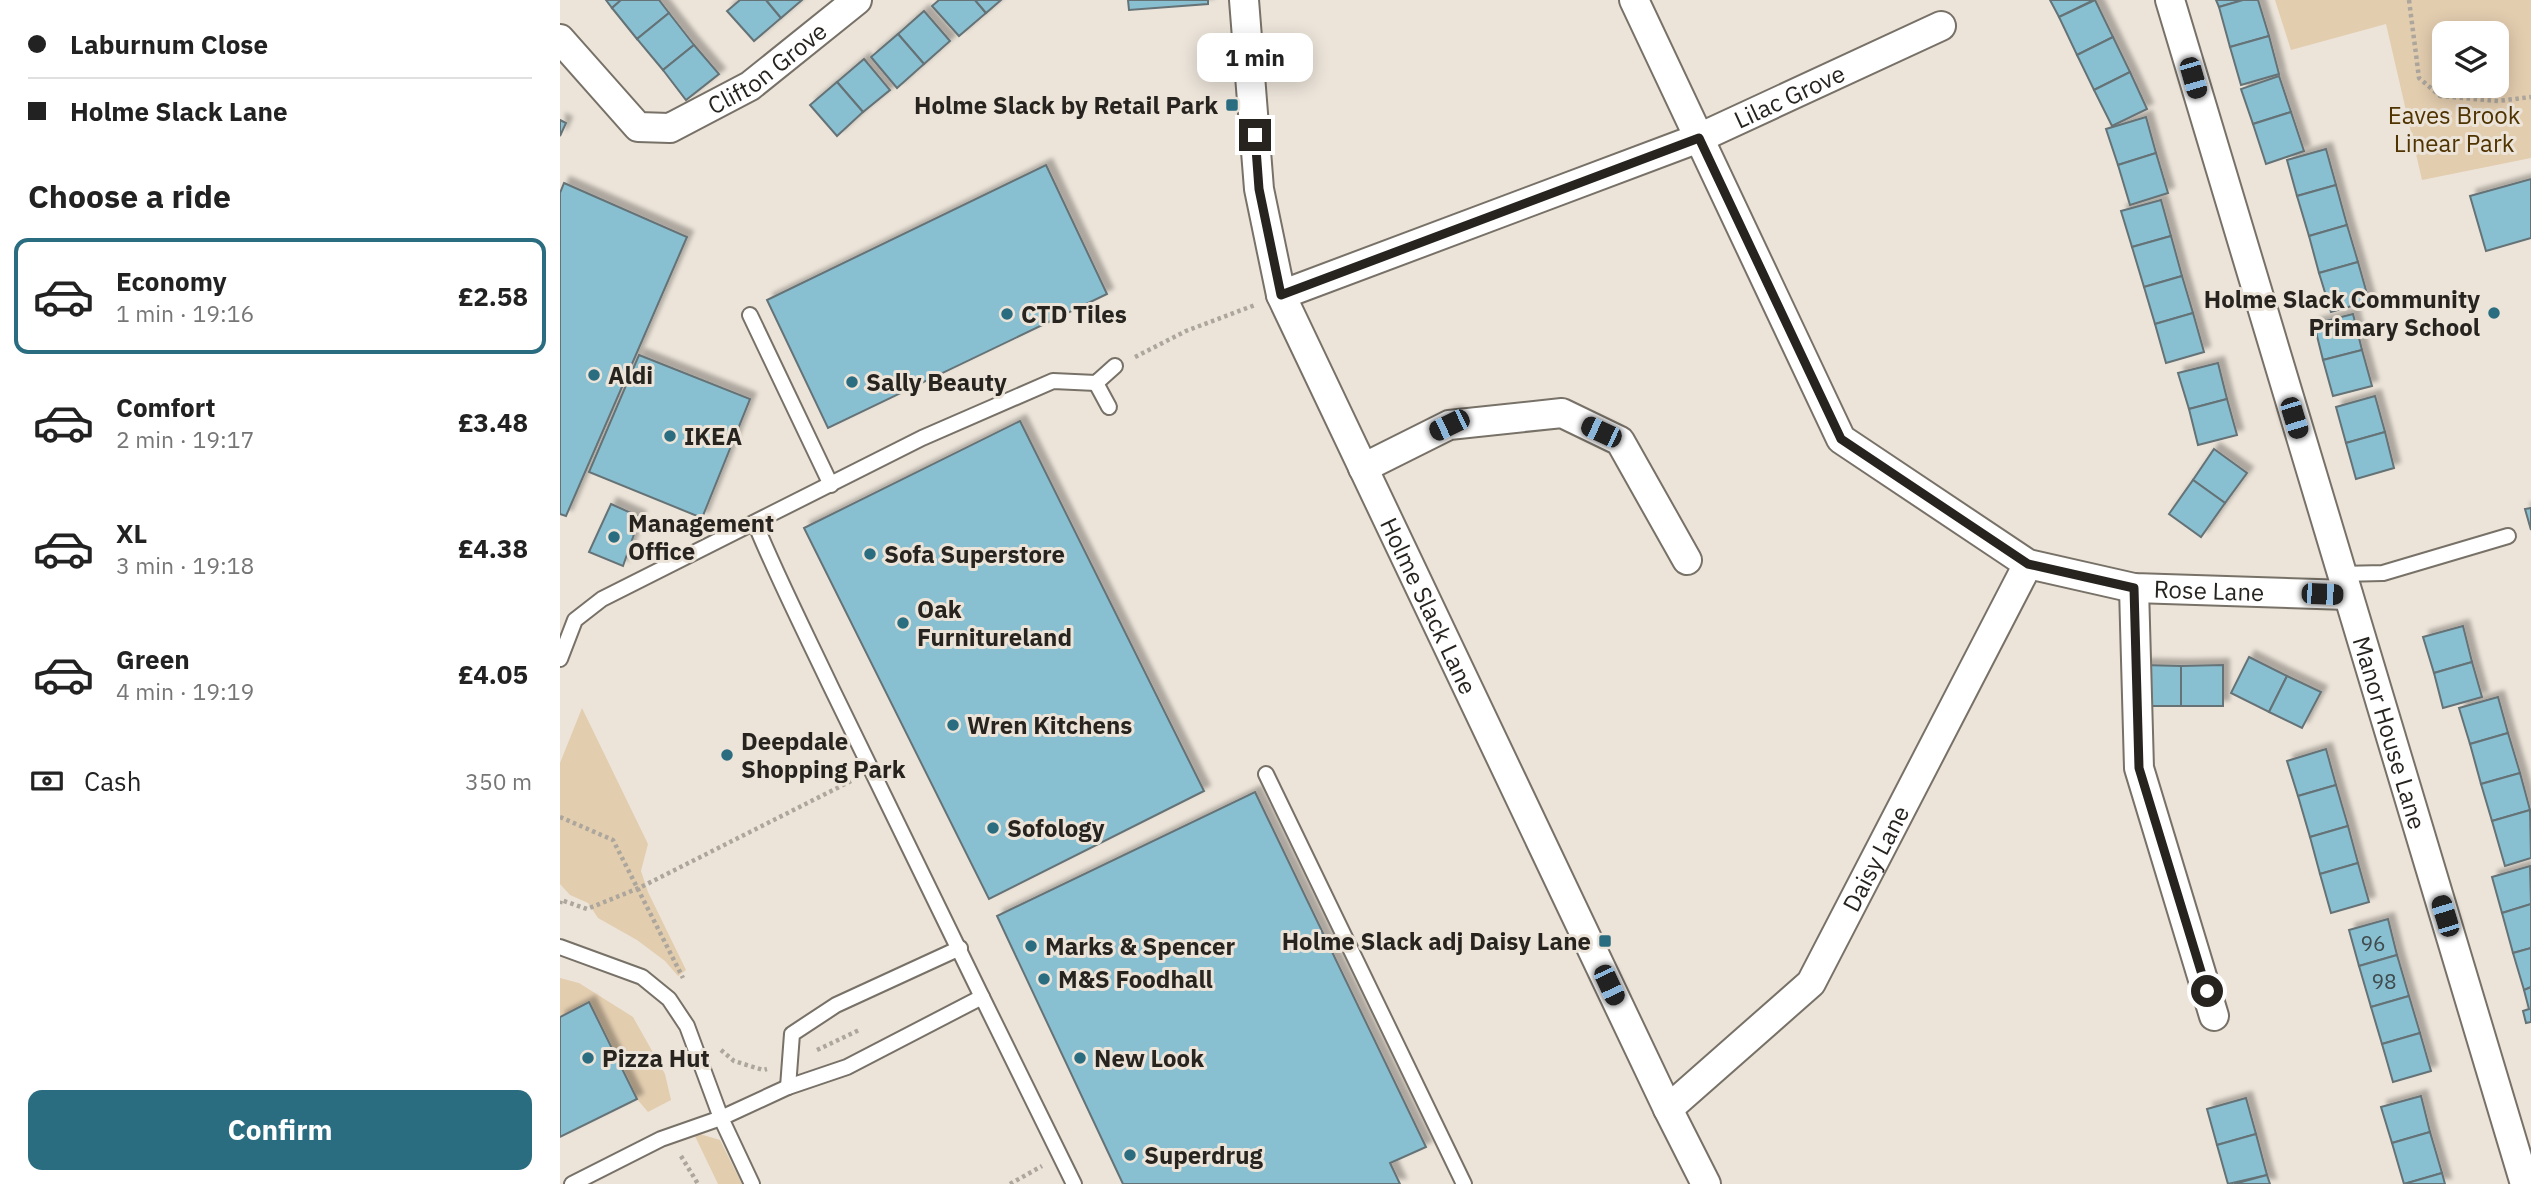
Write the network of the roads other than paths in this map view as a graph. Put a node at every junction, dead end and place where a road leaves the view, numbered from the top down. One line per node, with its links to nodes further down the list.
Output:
1 (857, 0): 6 (street, Clifton Grove)
2 (1244, 0): 8 (street, Holme Slack Lane)
3 (1634, 0): 7 (street, Rose Lane)
4 (2169, 0): 19 (street, Manor House Lane)
5 (1941, 26): 7 (street, Lilac Grove)
6 (560, 39)
7 (1699, 138): 8 (street, Lilac Grove); 18 (street, Rose Lane)
8 (1281, 295): 13 (street, Holme Slack Lane)
9 (750, 315): 14 (lane)
10 (1115, 366): 11 (lane)
11 (1096, 383): 12 (lane); 14 (lane)
12 (1109, 407)
13 (1363, 468): 17 (street); 29 (street, Holme Slack Lane)
14 (831, 485): 15 (lane)
15 (755, 523): 21 (lane); 25 (lane)
16 (2508, 536): 19 (lane)
17 (1687, 560)
18 (2028, 564): 20 (street, Rose Lane); 29 (street, Daisy Lane)
19 (2344, 585): 20 (street, Rose Lane); 36 (street, Manor House Lane)
20 (2134, 588): 27 (street)
21 (565, 632): 22 (lane)
22 (560, 660)
23 (1266, 774): 34 (lane)
24 (560, 947): 30 (lane)
25 (960, 948): 26 (lane); 28 (lane)
26 (982, 997): 28 (lane); 33 (lane)
27 (2214, 1016)
28 (788, 1087): 30 (lane)
29 (1668, 1109): 35 (street, Holme Slack Lane)
30 (721, 1118): 31 (lane); 32 (lane)
31 (572, 1184)
32 (752, 1184)
33 (1074, 1184)
34 (1464, 1184)
35 (1706, 1184)
36 (2525, 1184)

